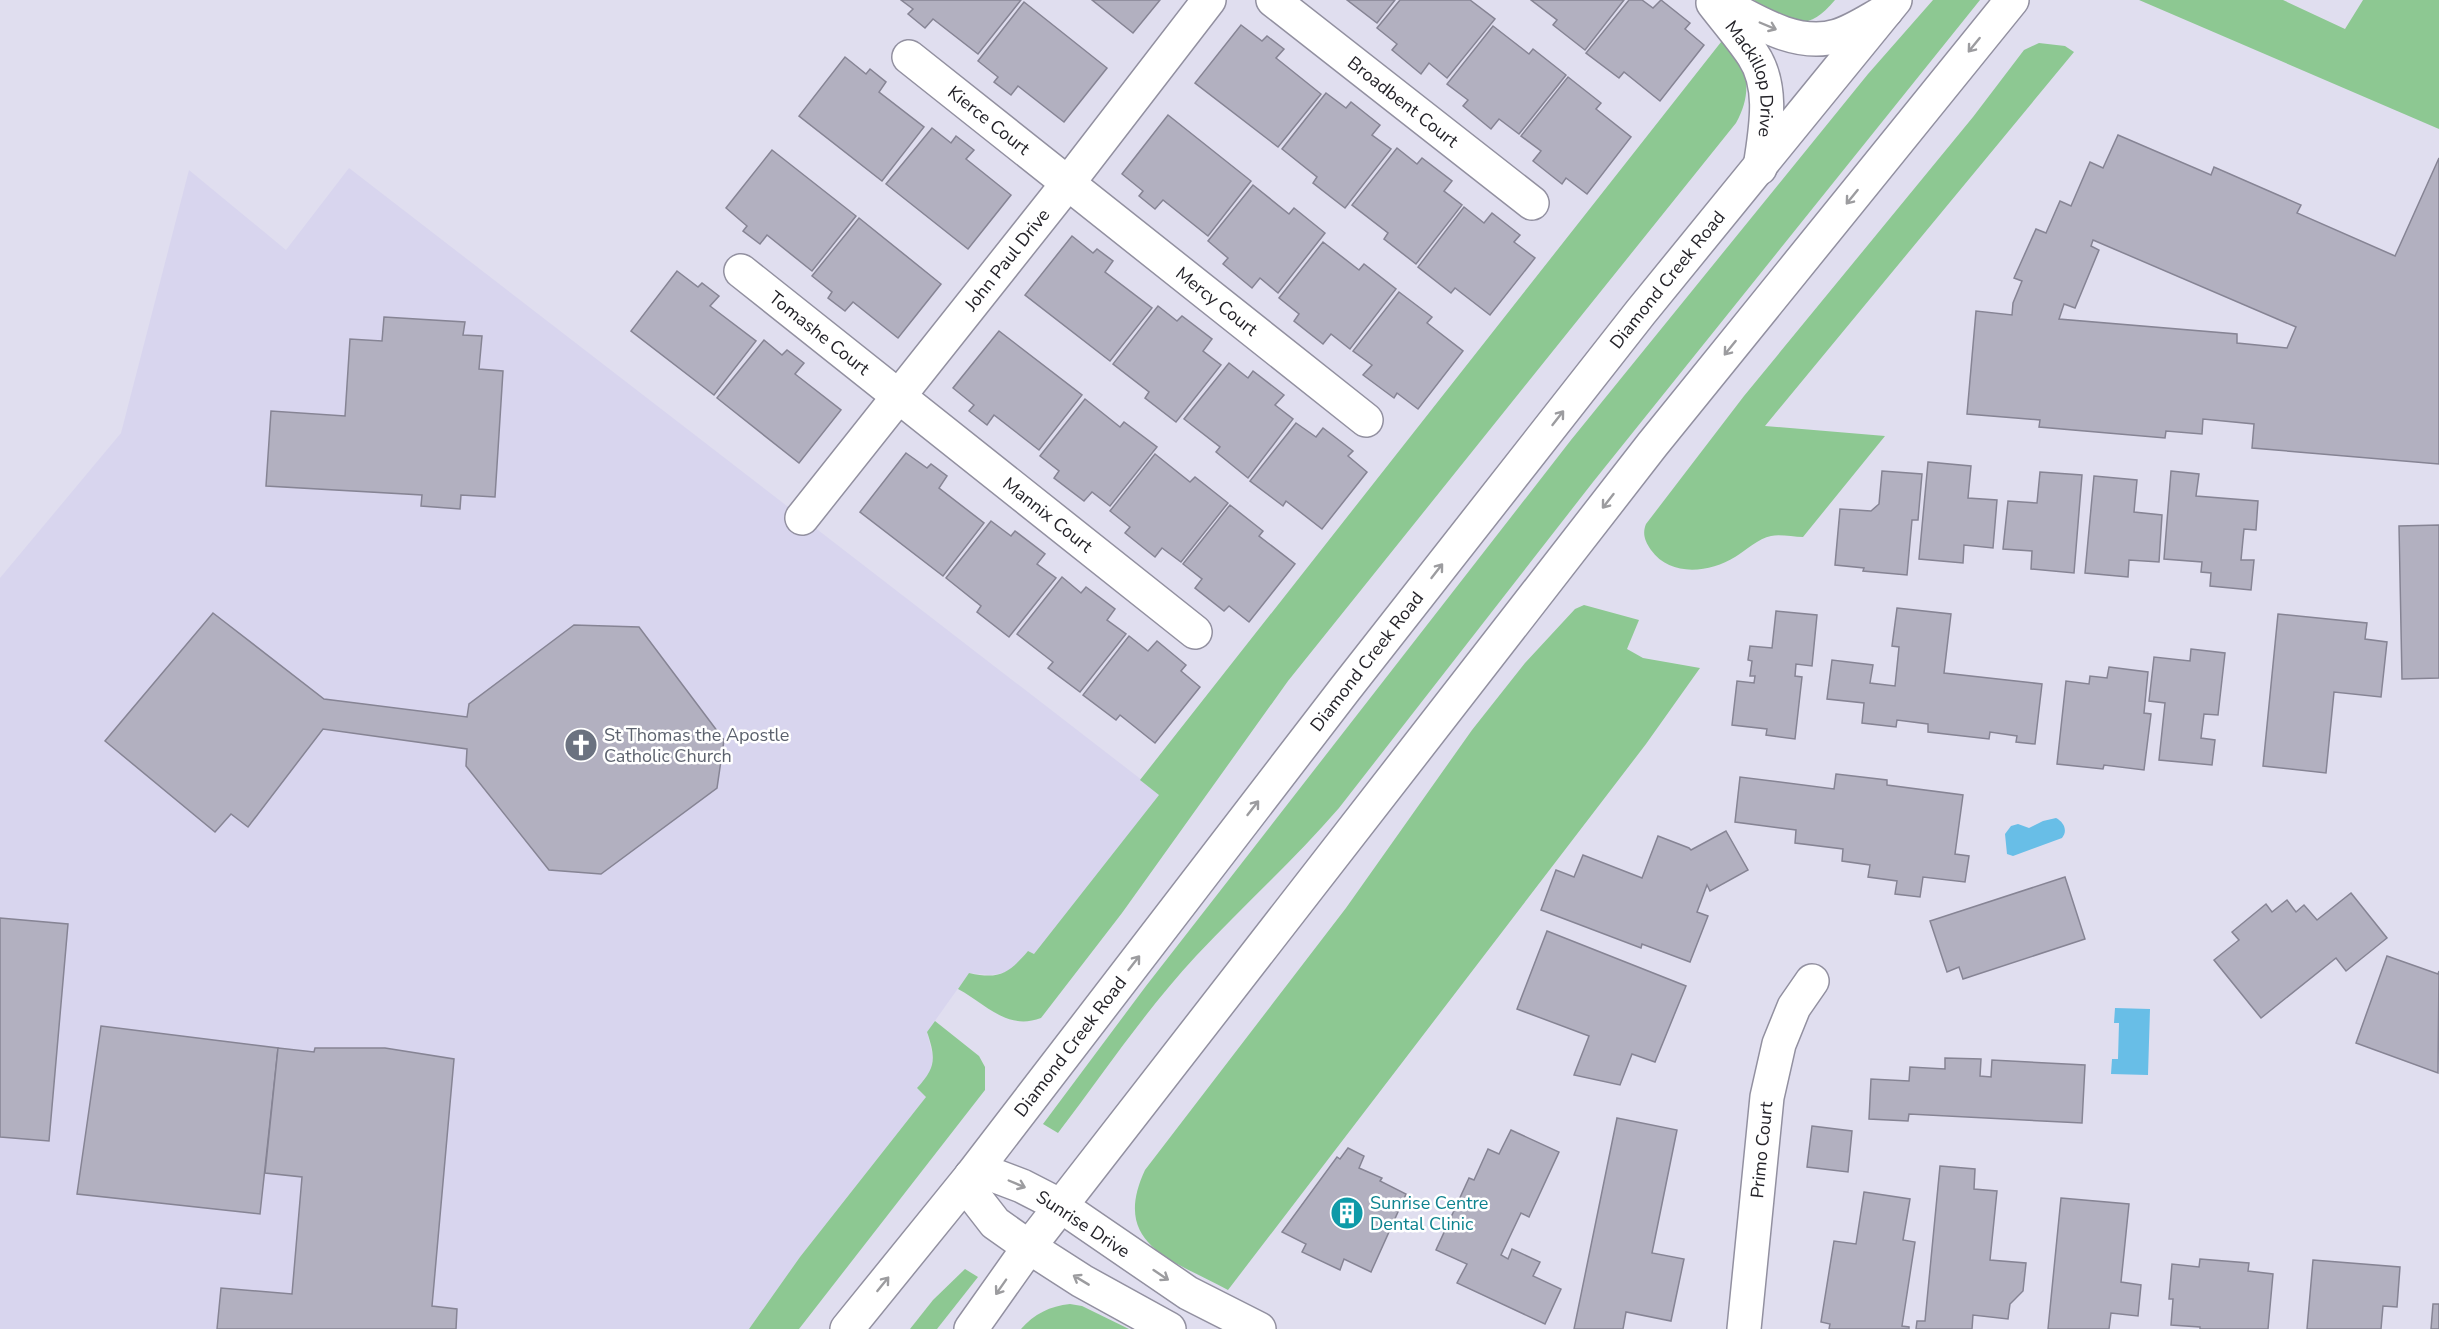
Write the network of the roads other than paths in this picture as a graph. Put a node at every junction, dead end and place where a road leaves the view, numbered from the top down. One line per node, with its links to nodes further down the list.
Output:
1 (1209, 0): 9 (main road, John Paul Drive)
2 (1273, 0): 10 (main road, Broadbent Court)
3 (1711, 0): 8 (main road, Mackillop Drive)
4 (1716, 0): 6 (main road, Mackillop Drive, one-way to 6)
5 (2012, 0): 18 (main road, one-way to 18)
6 (1891, 5): 8 (main road, Diamond Creek Road)
7 (909, 57): 9 (main road, Kierce Court)
8 (1760, 168): 17 (main road, Diamond Creek Road, one-way to 8)
9 (1068, 183): 12 (main road, John Paul Drive); 13 (main road, Mercy Court)
10 (1532, 203)
11 (741, 271): 12 (main road, Tomashe Court)
12 (900, 396): 14 (main road, John Paul Drive); 15 (main road, Mannix Court)
13 (1366, 420)
14 (802, 518)
15 (1195, 632)
16 (1812, 981): 24 (main road, Primo Court)
17 (971, 1176): 18 (main road, Sunrise Drive, one-way to 18); 19 (main road); 21 (main road, Diamond Creek Road, one-way to 17)
18 (1061, 1206): 19 (main road); 20 (main road, Sunrise Drive, one-way to 20)
19 (1029, 1247): 22 (main road, one-way to 22); 23 (main road, one-way to 19)
20 (1256, 1328)
21 (847, 1329)
22 (971, 1329)
23 (1169, 1329)
24 (1744, 1329)

